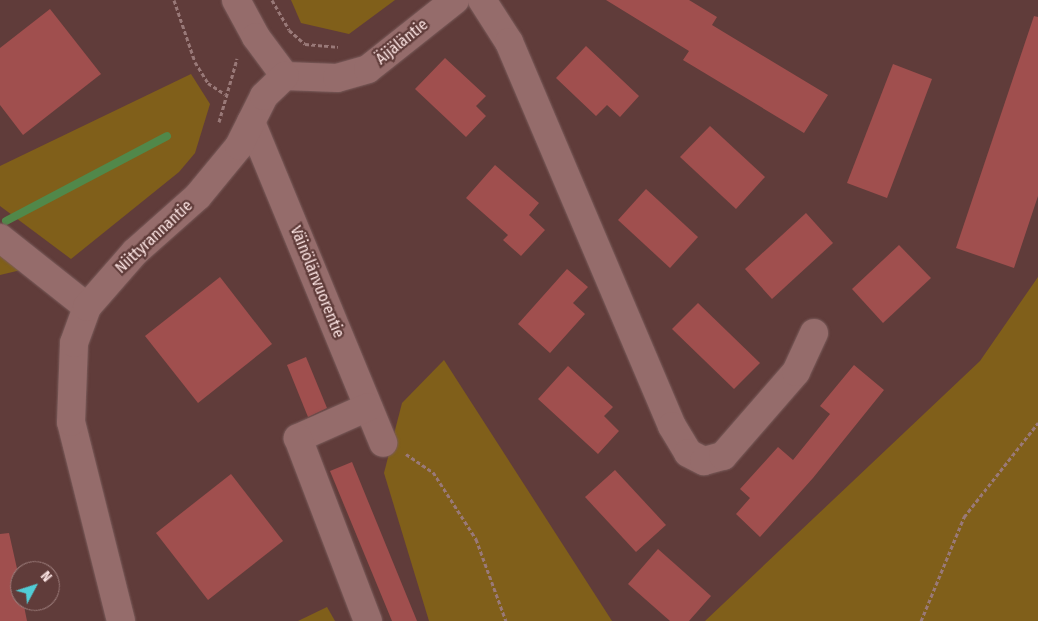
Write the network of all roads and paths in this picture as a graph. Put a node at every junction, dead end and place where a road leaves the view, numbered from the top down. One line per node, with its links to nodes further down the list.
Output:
1 (174, 0): 10 (path)
2 (236, 0): 7 (street)
3 (272, 0): 6 (path)
4 (455, 0): 9 (street, Äijäläntie)
5 (482, 0): 15 (street)
6 (283, 20): 7 (path); 8 (path)
7 (256, 37): 9 (street); 10 (path)
8 (341, 47)
9 (285, 76): 11 (street, Niittyrannantie)
10 (225, 94): 12 (path)
11 (251, 122): 14 (street, Niittyrannantie); 16 (street, Väinölänvuorentie)
12 (218, 126)
13 (0, 238): 14 (street)
14 (87, 307): 19 (street, Niittyrannantie)
15 (814, 332)
16 (368, 407): 18 (street, Väinölänvuorentie); 20 (street)
17 (1038, 423): 22 (path)
18 (383, 443): 21 (path)
19 (121, 621)
20 (368, 621)
21 (506, 621)
22 (921, 621)

